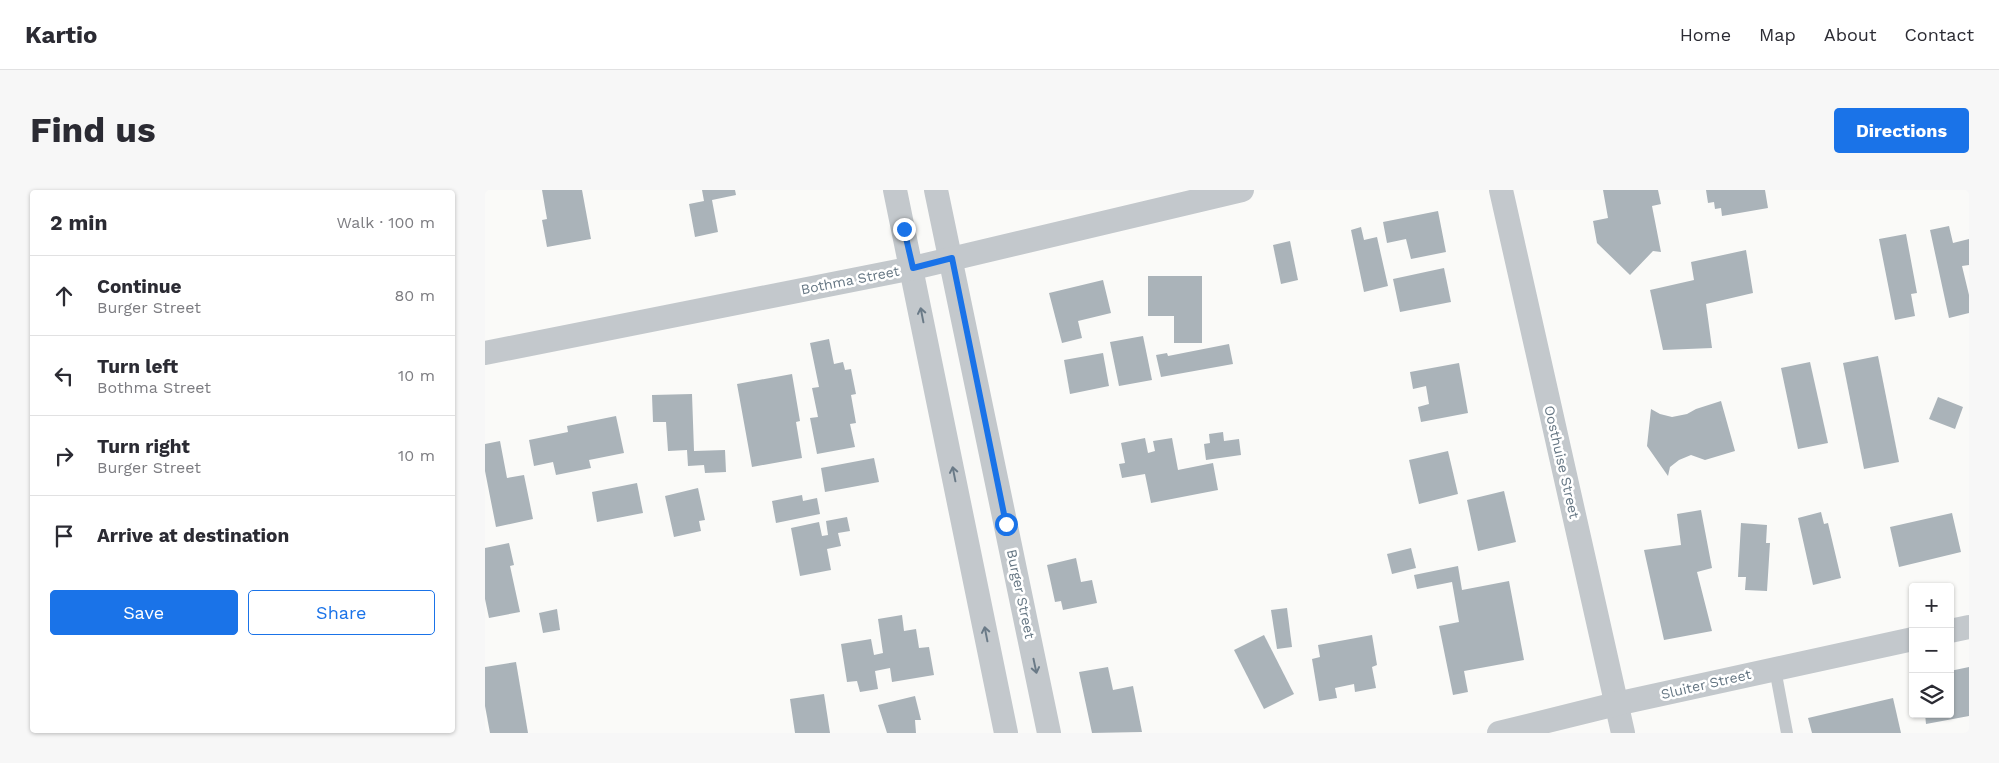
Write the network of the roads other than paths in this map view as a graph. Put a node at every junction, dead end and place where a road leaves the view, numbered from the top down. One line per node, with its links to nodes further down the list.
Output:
1 (895, 190): 6 (street)
2 (936, 190): 5 (street, Burger Street)
3 (1242, 190): 5 (street, Bothma Street)
4 (1501, 190): 12 (street, Oosthuise Street)
5 (952, 258): 6 (street, Bothma Street); 14 (street, Burger Street, one-way to 14)
6 (913, 268): 7 (street, Bothma Street); 13 (street, one-way to 6)
7 (485, 353)
8 (1969, 627): 9 (street)
9 (1954, 630)
10 (1909, 640): 11 (street, Sluiter Street)
11 (1775, 669): 12 (street, Sluiter Street); 17 (lane)
12 (1616, 704): 15 (street, Sluiter Street); 16 (street, Oosthuise Street)
13 (1006, 733)
14 (1049, 733)
15 (1499, 733)
16 (1623, 733)
17 (1787, 733)

